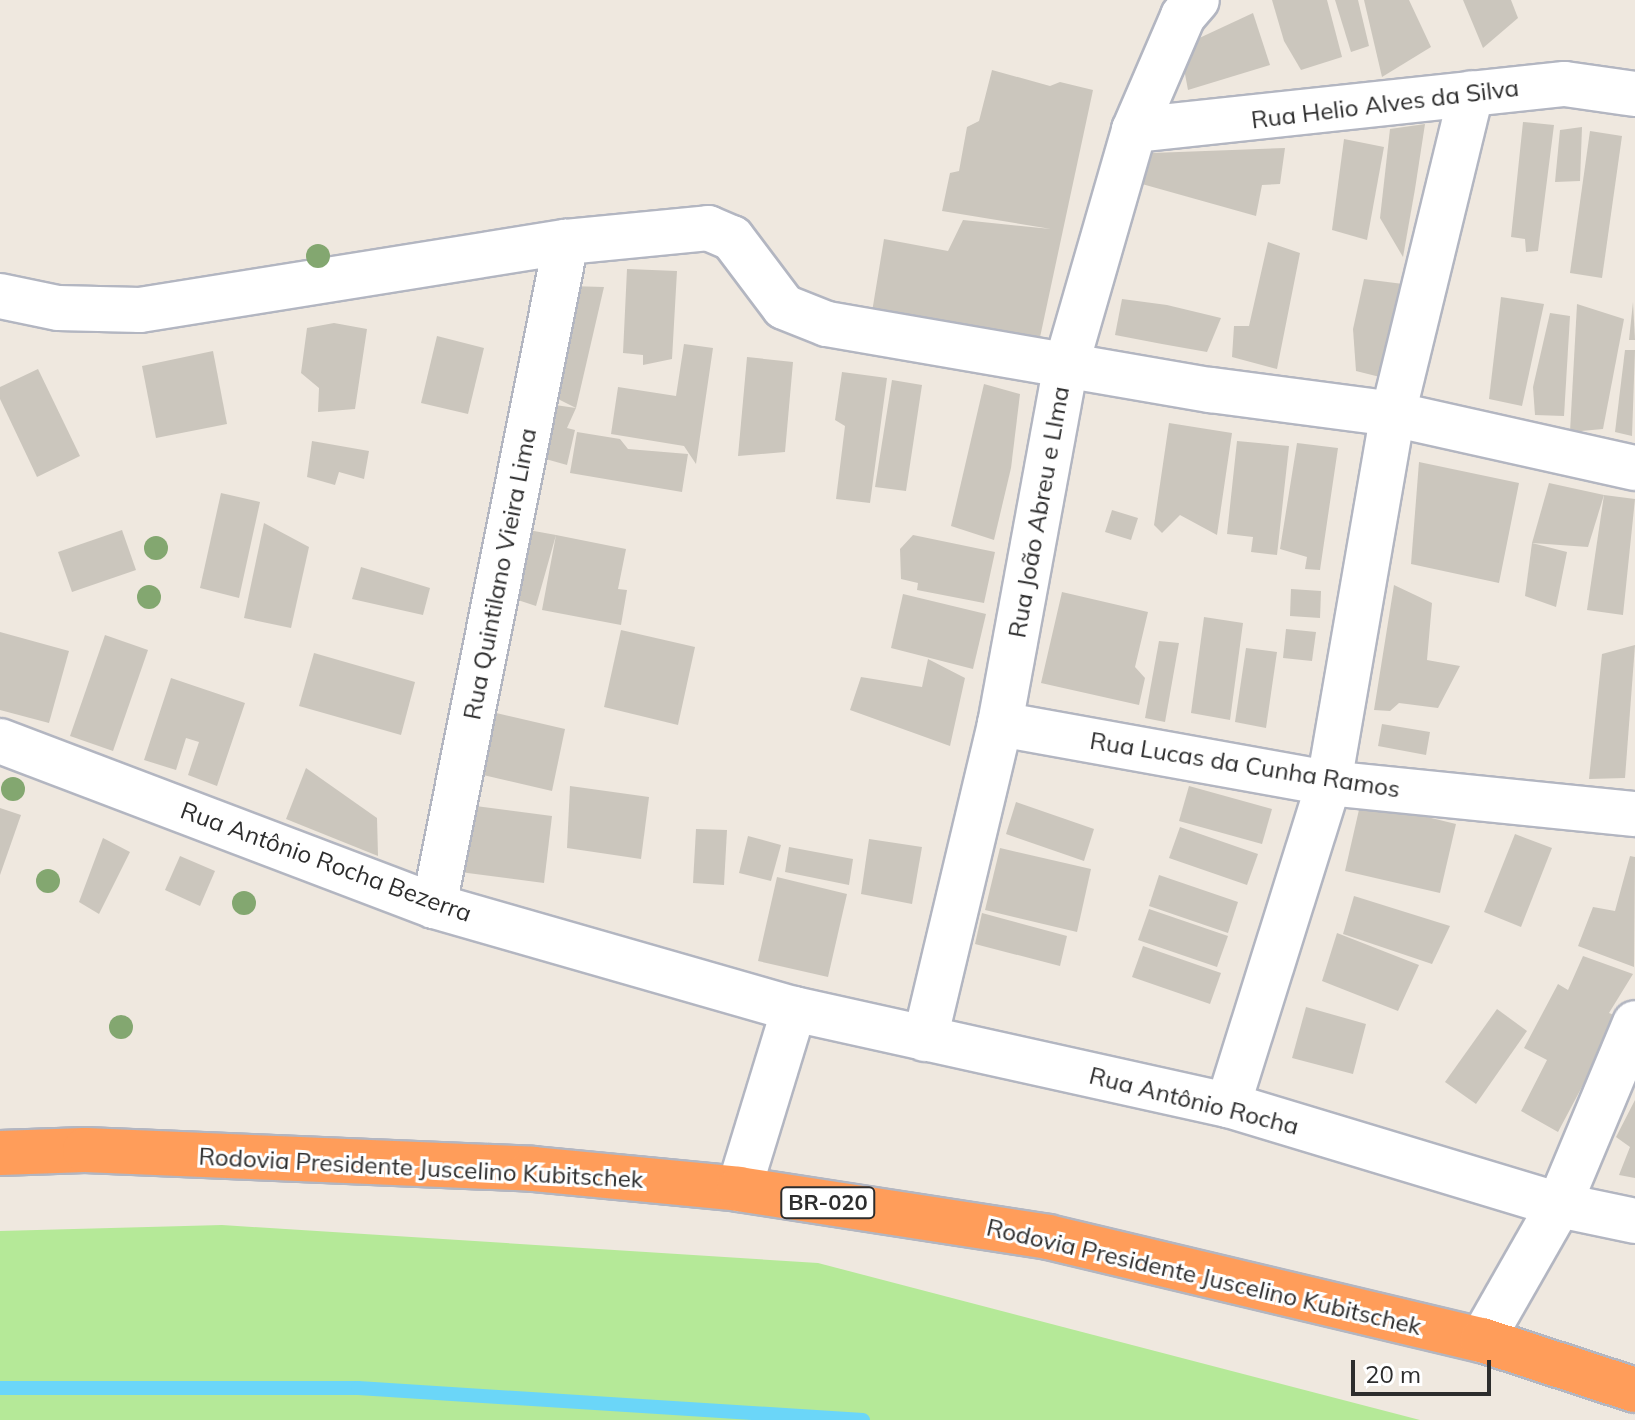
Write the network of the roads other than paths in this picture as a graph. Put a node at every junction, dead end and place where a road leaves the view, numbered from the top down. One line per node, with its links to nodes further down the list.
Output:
1 (1197, 0): 4 (street, Rua João Abreu e LIma)
2 (1471, 93): 3 (street, Rua Helio Alves da Silva); 4 (street, Rua Helio Alves da Silva); 8 (street)
3 (1635, 94)
4 (1134, 130): 7 (street, Rua João Abreu e LIma)
5 (566, 242): 6 (street); 7 (street); 14 (street, Rua Quintilano Vieira Lima)
6 (0, 296)
7 (1066, 366): 8 (street); 10 (street, Rua João Abreu e LIma)
8 (1393, 414): 9 (street); 12 (street)
9 (1635, 468)
10 (1000, 724): 12 (street, Rua Lucas da Cunha Ramos); 17 (street, Rua João Abreu e LIma)
11 (0, 741): 14 (street, Rua Antônio Rocha Bezerra)
12 (1329, 783): 13 (street, Rua Lucas da Cunha Ramos); 18 (street)
13 (1635, 814)
14 (434, 906): 15 (street, Rua Antônio Rocha Bezerra)
15 (794, 1009): 17 (street, Rua Antônio Rocha); 20 (street)
16 (1635, 1023): 21 (street)
17 (925, 1039): 18 (street, Rua Antônio Rocha)
18 (1228, 1105): 21 (street, Rua Antônio Rocha)
19 (0, 1153): 20 (highway, Rodovia Presidente Juscelino Kubitschek / BR-020)
20 (739, 1189): 23 (highway, Rodovia Presidente Juscelino Kubitschek / BR-020)
21 (1559, 1205): 22 (street, Rua Antônio Rocha); 23 (street)
22 (1635, 1221)
23 (1482, 1340): 24 (highway, Rodovia Presidente Juscelino Kubitschek / BR-020)
24 (1635, 1390)

